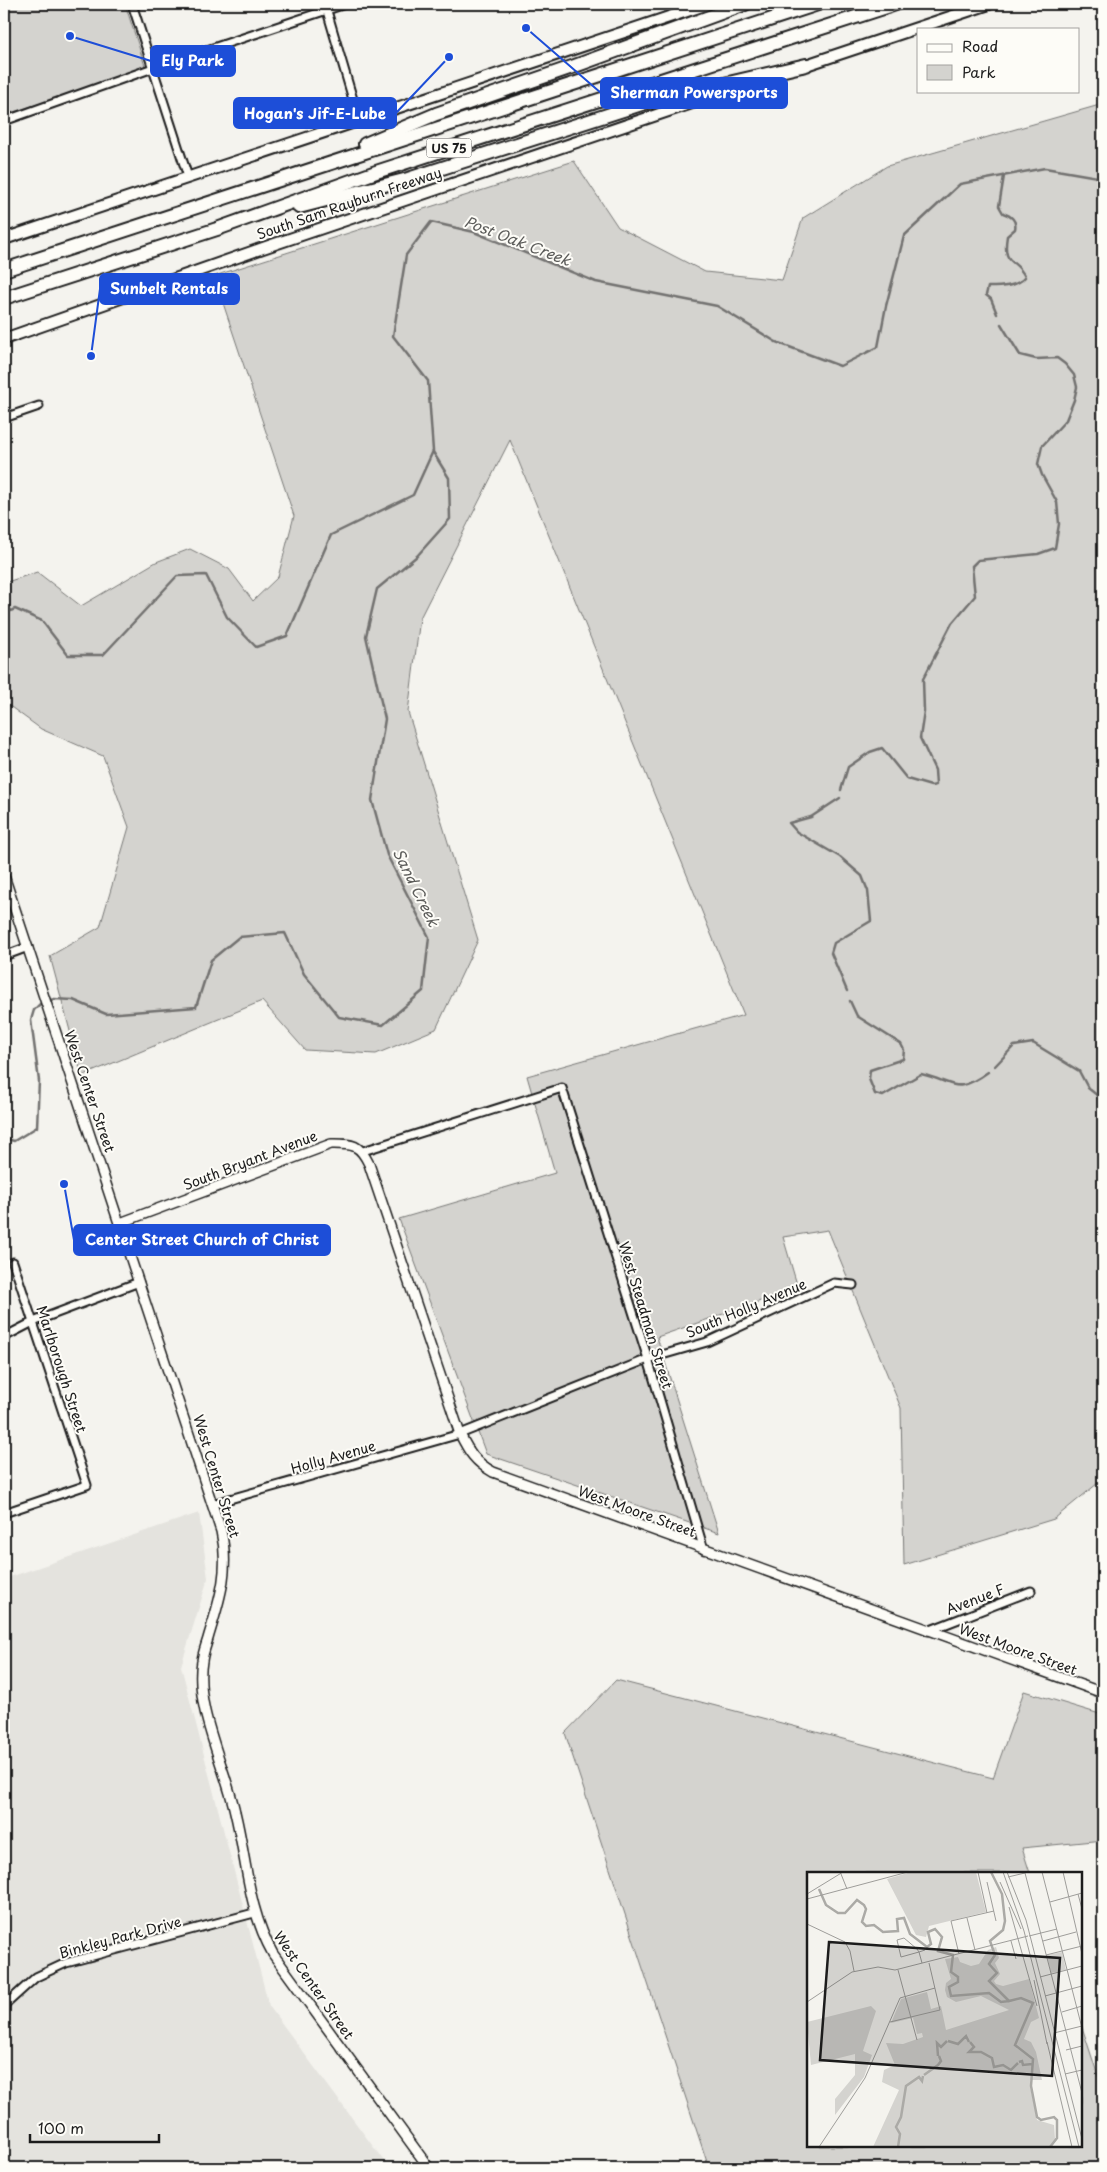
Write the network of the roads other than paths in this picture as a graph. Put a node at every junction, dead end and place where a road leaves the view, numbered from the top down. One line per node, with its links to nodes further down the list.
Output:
1 (132, 4): 12 (street)
2 (345, 4): 8 (street)
3 (705, 4): 13 (main road)
4 (745, 4): 15 (highway)
5 (818, 4): 15 (highway, US 75)
6 (896, 4): 17 (highway, South Sam Rayburn Freeway / US 75)
7 (990, 4): 10 (main road, South Sam Rayburn Freeway)
8 (326, 7): 12 (street); 13 (street)
9 (917, 28): 11 (main road, South Sam Rayburn Freeway)
10 (918, 28)
11 (806, 65): 17 (highway); 21 (main road, South Sam Rayburn Freeway)
12 (153, 68): 14 (street); 16 (street)
13 (359, 120): 16 (main road)
14 (4, 121)
15 (290, 176): 19 (highway, US 75)
16 (188, 177): 18 (main road)
17 (217, 228): 20 (highway, South Sam Rayburn Freeway / US 75)
18 (4, 239)
19 (4, 270)
20 (4, 298)
21 (4, 339)
22 (38, 406): 23 (street)
23 (4, 418)
24 (4, 876): 25 (street, West Center Street)
25 (28, 947): 26 (street); 28 (street, West Center Street)
26 (4, 956)
27 (363, 1151): 28 (street, South Bryant Avenue); 34 (street, West Steadman Street); 35 (street, West Moore Street)
28 (120, 1223): 30 (street, West Center Street)
29 (13, 1262): 32 (street, Marlborough Street)
30 (140, 1282): 32 (street); 36 (street, West Center Street)
31 (854, 1285): 34 (street, South Holly Avenue)
32 (33, 1322): 33 (street); 37 (street, Marlborough Street)
33 (4, 1337)
34 (648, 1359): 35 (street, South Holly Avenue); 38 (street, West Steadman Street)
35 (460, 1434): 36 (street, Holly Avenue); 38 (street, West Moore Street)
36 (212, 1504): 42 (street, West Center Street)
37 (4, 1513)
38 (704, 1550): 40 (street, West Moore Street)
39 (1031, 1591): 40 (street, Avenue F)
40 (928, 1631): 41 (street, West Moore Street)
41 (1103, 1693)
42 (254, 1913): 43 (street, Binkley Park Drive); 44 (street, West Center Street)
43 (4, 2006)
44 (429, 2168)

